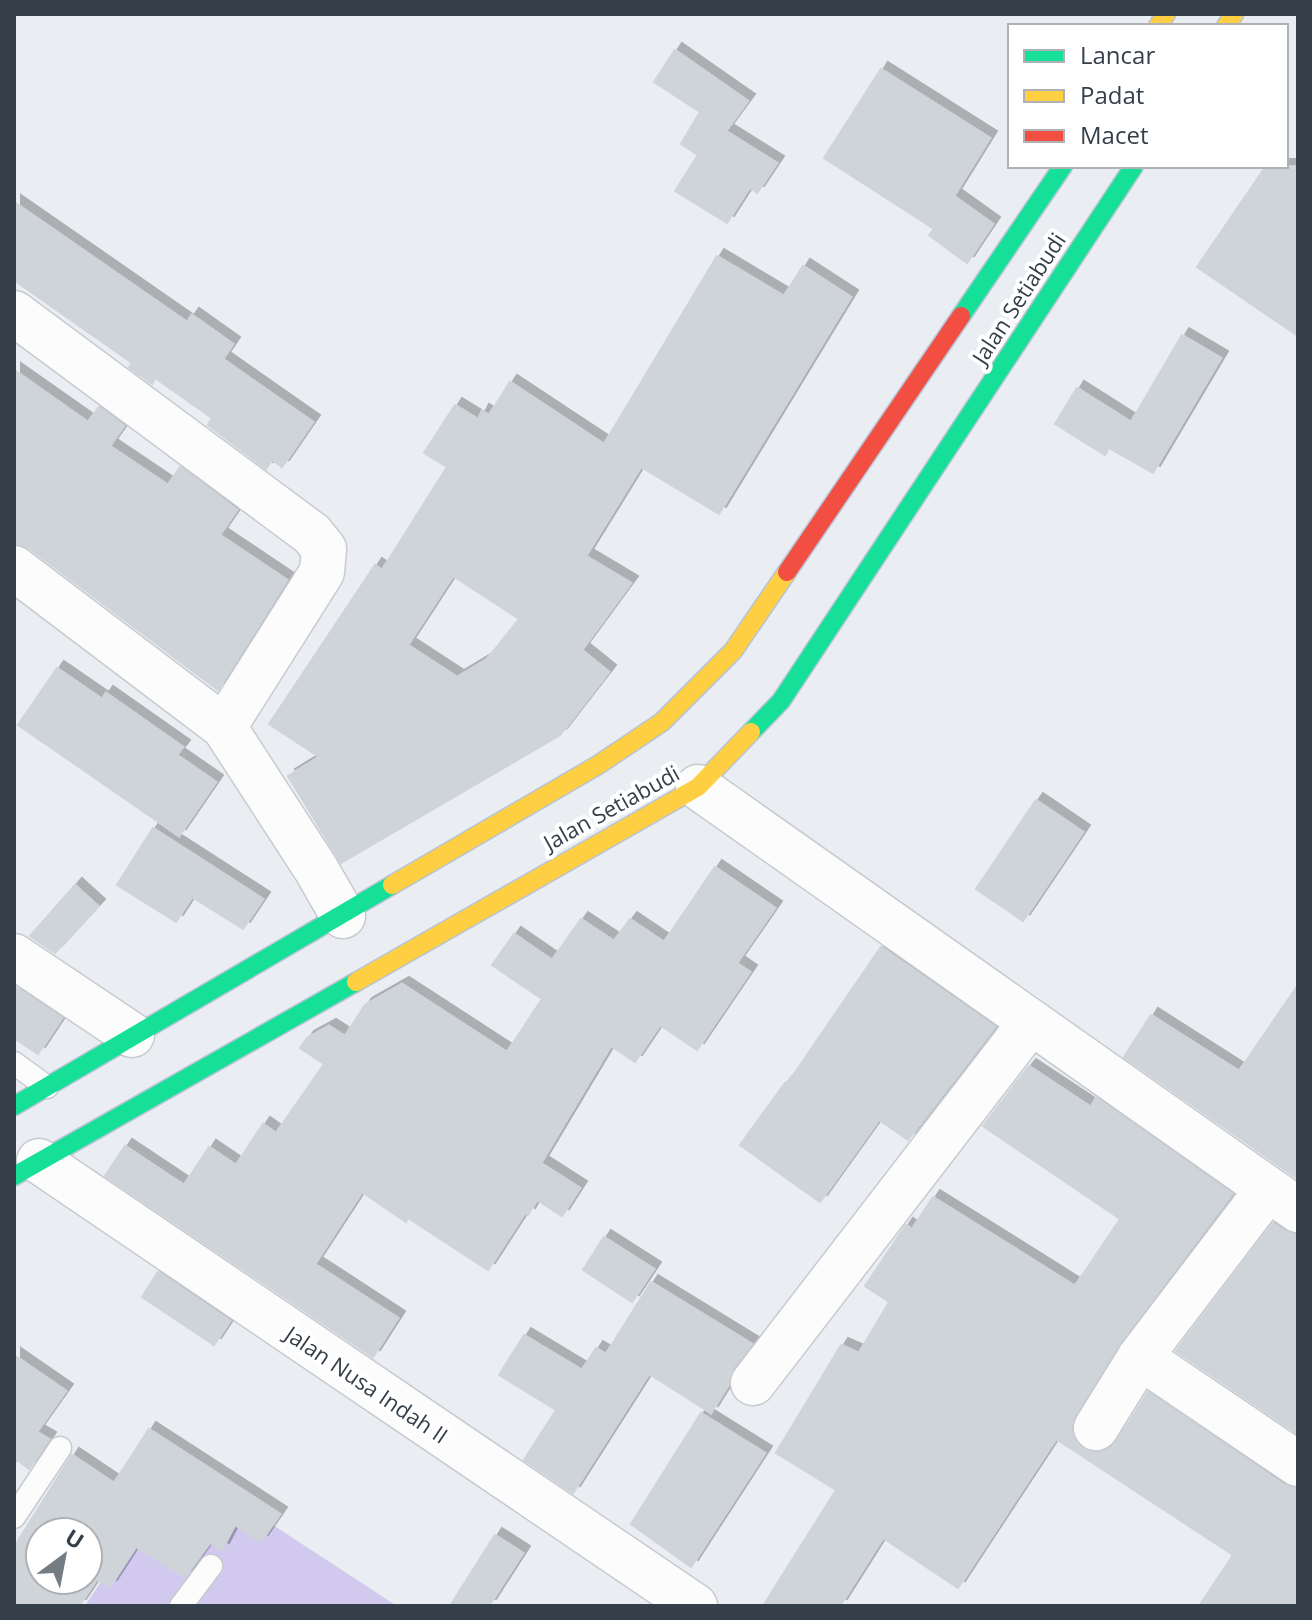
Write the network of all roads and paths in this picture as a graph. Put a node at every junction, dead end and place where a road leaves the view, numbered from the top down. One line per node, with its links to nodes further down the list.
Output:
1 (1062, 168): 7 (main road, Jalan Setiabudi)
2 (1133, 168): 6 (main road, Jalan Setiabudi)
3 (14, 313): 5 (street)
4 (14, 568): 5 (street)
5 (224, 727): 7 (street)
6 (698, 787): 9 (street); 14 (main road, Jalan Setiabudi)
7 (343, 916): 10 (main road, Jalan Setiabudi)
8 (14, 956): 10 (street)
9 (1031, 1022): 15 (street); 17 (street)
10 (132, 1035): 12 (main road, Jalan Setiabudi)
11 (14, 1063): 12 (lane)
12 (47, 1087): 13 (main road, Jalan Setiabudi)
13 (14, 1106)
14 (26, 1168): 24 (street, Jalan Nusa Indah II)
15 (1283, 1200): 16 (street)
16 (1140, 1357): 18 (street); 20 (street)
17 (753, 1383)
18 (1096, 1428)
19 (60, 1448): 21 (lane)
20 (1298, 1464)
21 (14, 1517)
22 (211, 1566): 23 (lane)
23 (181, 1606)
24 (695, 1606)

